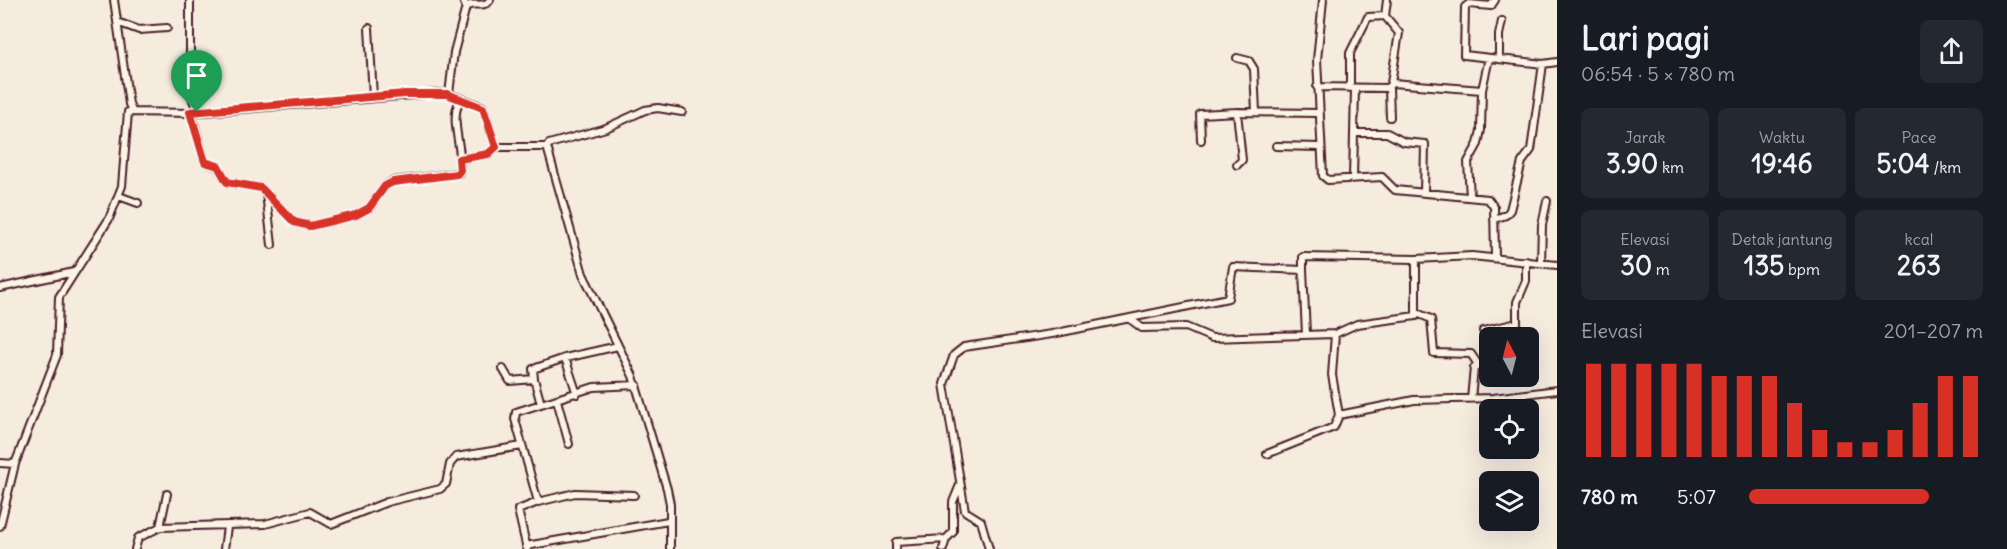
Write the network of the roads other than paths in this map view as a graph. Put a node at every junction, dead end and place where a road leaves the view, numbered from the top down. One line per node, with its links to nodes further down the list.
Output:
1 (114, 0): 10 (street)
2 (190, 0): 26 (street)
3 (490, 0): 7 (street)
4 (1323, 0): 19 (street)
5 (1387, 0): 8 (street)
6 (1495, 0): 14 (street)
7 (464, 3): 22 (street)
8 (1385, 16): 18 (street); 20 (street)
9 (1503, 21): 15 (street)
10 (117, 22): 11 (street); 25 (street)
11 (167, 28)
12 (369, 28): 23 (street)
13 (1237, 58): 29 (street)
14 (1489, 58): 15 (street); 21 (street)
15 (1499, 59): 17 (street)
16 (1557, 62): 17 (street)
17 (1543, 64): 47 (street)
18 (1390, 85): 20 (street); 21 (street); 31 (street)
19 (1317, 87): 20 (street); 30 (street)
20 (1352, 88): 32 (street)
21 (1482, 90): 44 (street)
22 (449, 94): 23 (street); 24 (street)
23 (373, 98): 26 (street)
24 (459, 100): 34 (street); 38 (street)
25 (132, 111): 26 (street); 43 (street)
26 (194, 112): 41 (street)
27 (682, 112): 35 (street)
28 (1237, 112): 29 (street); 33 (street); 39 (street)
29 (1256, 112): 30 (street)
30 (1318, 113): 37 (street)
31 (1390, 117)
32 (1354, 133): 40 (street); 42 (street)
33 (1201, 140)
34 (496, 147): 35 (street); 38 (street)
35 (547, 147): 62 (street)
36 (1276, 147): 37 (street)
37 (1320, 147): 40 (street)
38 (459, 159): 41 (street)
39 (1237, 165)
40 (1353, 179): 42 (street)
41 (266, 192): 48 (street)
42 (1424, 193): 44 (street)
43 (119, 196): 46 (street); 55 (street)
44 (1470, 197): 47 (street)
45 (1547, 201): 52 (street)
46 (138, 203)
47 (1494, 219): 49 (street)
48 (272, 245)
49 (1495, 257): 50 (street); 51 (street)
50 (1416, 259): 54 (street); 57 (street)
51 (1526, 261): 52 (street); 59 (street)
52 (1541, 263): 53 (street)
53 (1557, 265)
54 (1302, 270): 58 (street); 60 (street)
55 (74, 272): 56 (street); 78 (street)
56 (0, 288)
57 (1416, 313): 61 (street); 64 (street)
58 (1130, 320): 60 (street); 79 (street)
59 (1499, 327)
60 (1306, 334): 61 (street)
61 (1335, 334): 73 (street)
62 (618, 346): 63 (street); 67 (street)
63 (565, 358): 66 (street); 69 (street)
64 (1479, 366): 70 (street)
65 (503, 369): 66 (street)
66 (534, 379): 72 (street)
67 (637, 385): 69 (street); 83 (street)
68 (1557, 390): 70 (street)
69 (577, 394): 71 (street)
70 (1471, 399): 73 (street)
71 (557, 400): 72 (street); 74 (street)
72 (541, 404): 75 (street)
73 (1339, 415): 76 (street)
74 (569, 444)
75 (522, 446): 82 (street); 86 (street)
76 (1267, 454)
77 (0, 463): 78 (street)
78 (15, 464): 84 (street)
79 (961, 484): 87 (street); 94 (street)
80 (167, 494): 85 (street)
81 (634, 495): 82 (street)
82 (538, 502): 88 (street)
83 (668, 521): 88 (street); 91 (street)
84 (0, 526)
85 (160, 527): 86 (street); 89 (street)
86 (227, 527): 90 (street)
87 (946, 539): 92 (street); 93 (street)
88 (527, 547)
89 (135, 549)
90 (224, 549)
91 (670, 549)
92 (896, 549)
93 (943, 549)
94 (989, 549)

